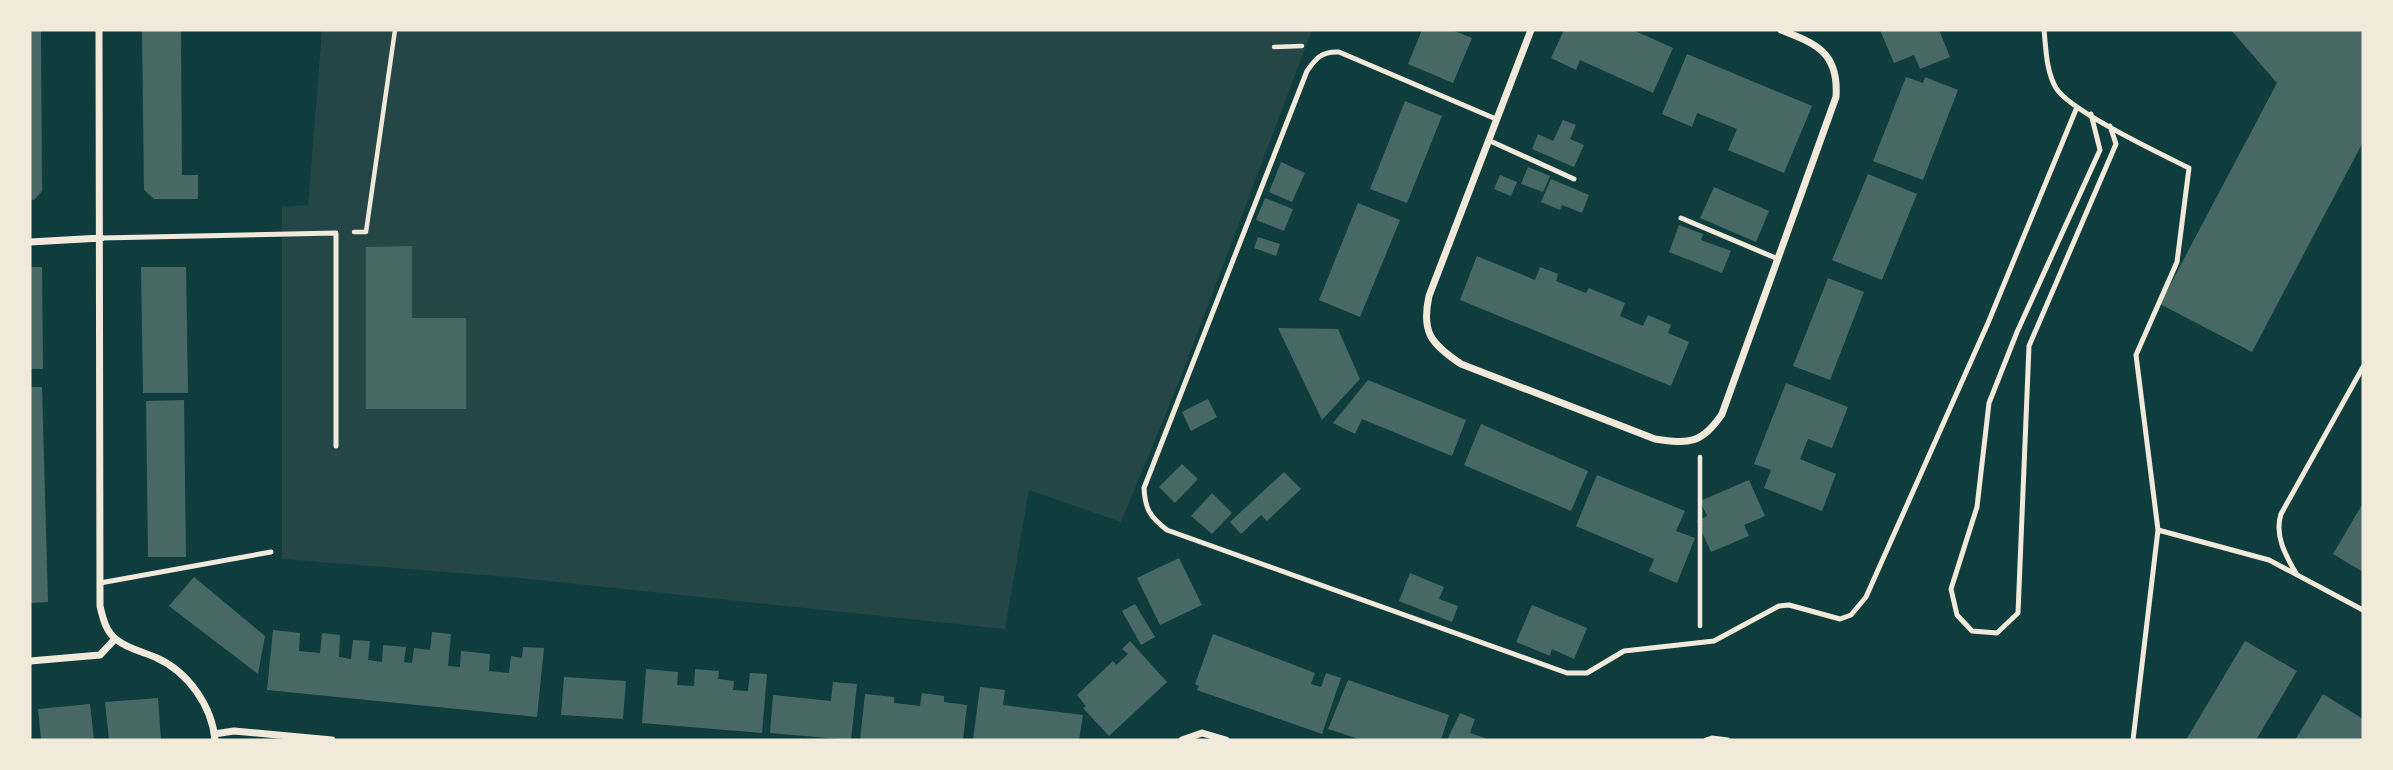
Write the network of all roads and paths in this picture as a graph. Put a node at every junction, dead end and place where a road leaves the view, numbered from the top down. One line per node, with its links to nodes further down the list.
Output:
1 (99, 30): 14 (street)
2 (396, 30): 13 (path)
3 (1531, 30): 8 (street)
4 (1781, 30): 16 (street)
5 (2044, 30): 6 (lane)
6 (2077, 107): 7 (lane); 26 (lane)
7 (2091, 114): 9 (lane); 9 (lane)
8 (1496, 119): 10 (street); 26 (lane)
9 (2110, 126): 20 (lane)
10 (1488, 140): 11 (lane); 18 (street)
11 (1574, 179)
12 (1681, 218): 16 (lane)
13 (337, 233): 14 (lane); 19 (lane)
14 (101, 237): 15 (street); 23 (street)
15 (30, 242)
16 (1777, 259): 18 (street)
17 (2363, 367): 22 (lane)
18 (1691, 441): 26 (path)
19 (336, 446)
20 (2158, 530): 22 (lane); 34 (lane)
21 (271, 552): 23 (lane)
22 (2297, 576): 24 (lane)
23 (100, 583): 25 (street)
24 (2363, 610)
25 (115, 639): 27 (street); 28 (street)
26 (1699, 641)
27 (30, 661)
28 (214, 737): 29 (street)
29 (332, 740)
30 (1182, 740): 31 (street)
31 (1226, 740)
32 (1706, 740): 33 (lane)
33 (1728, 740)
34 (2133, 740)

